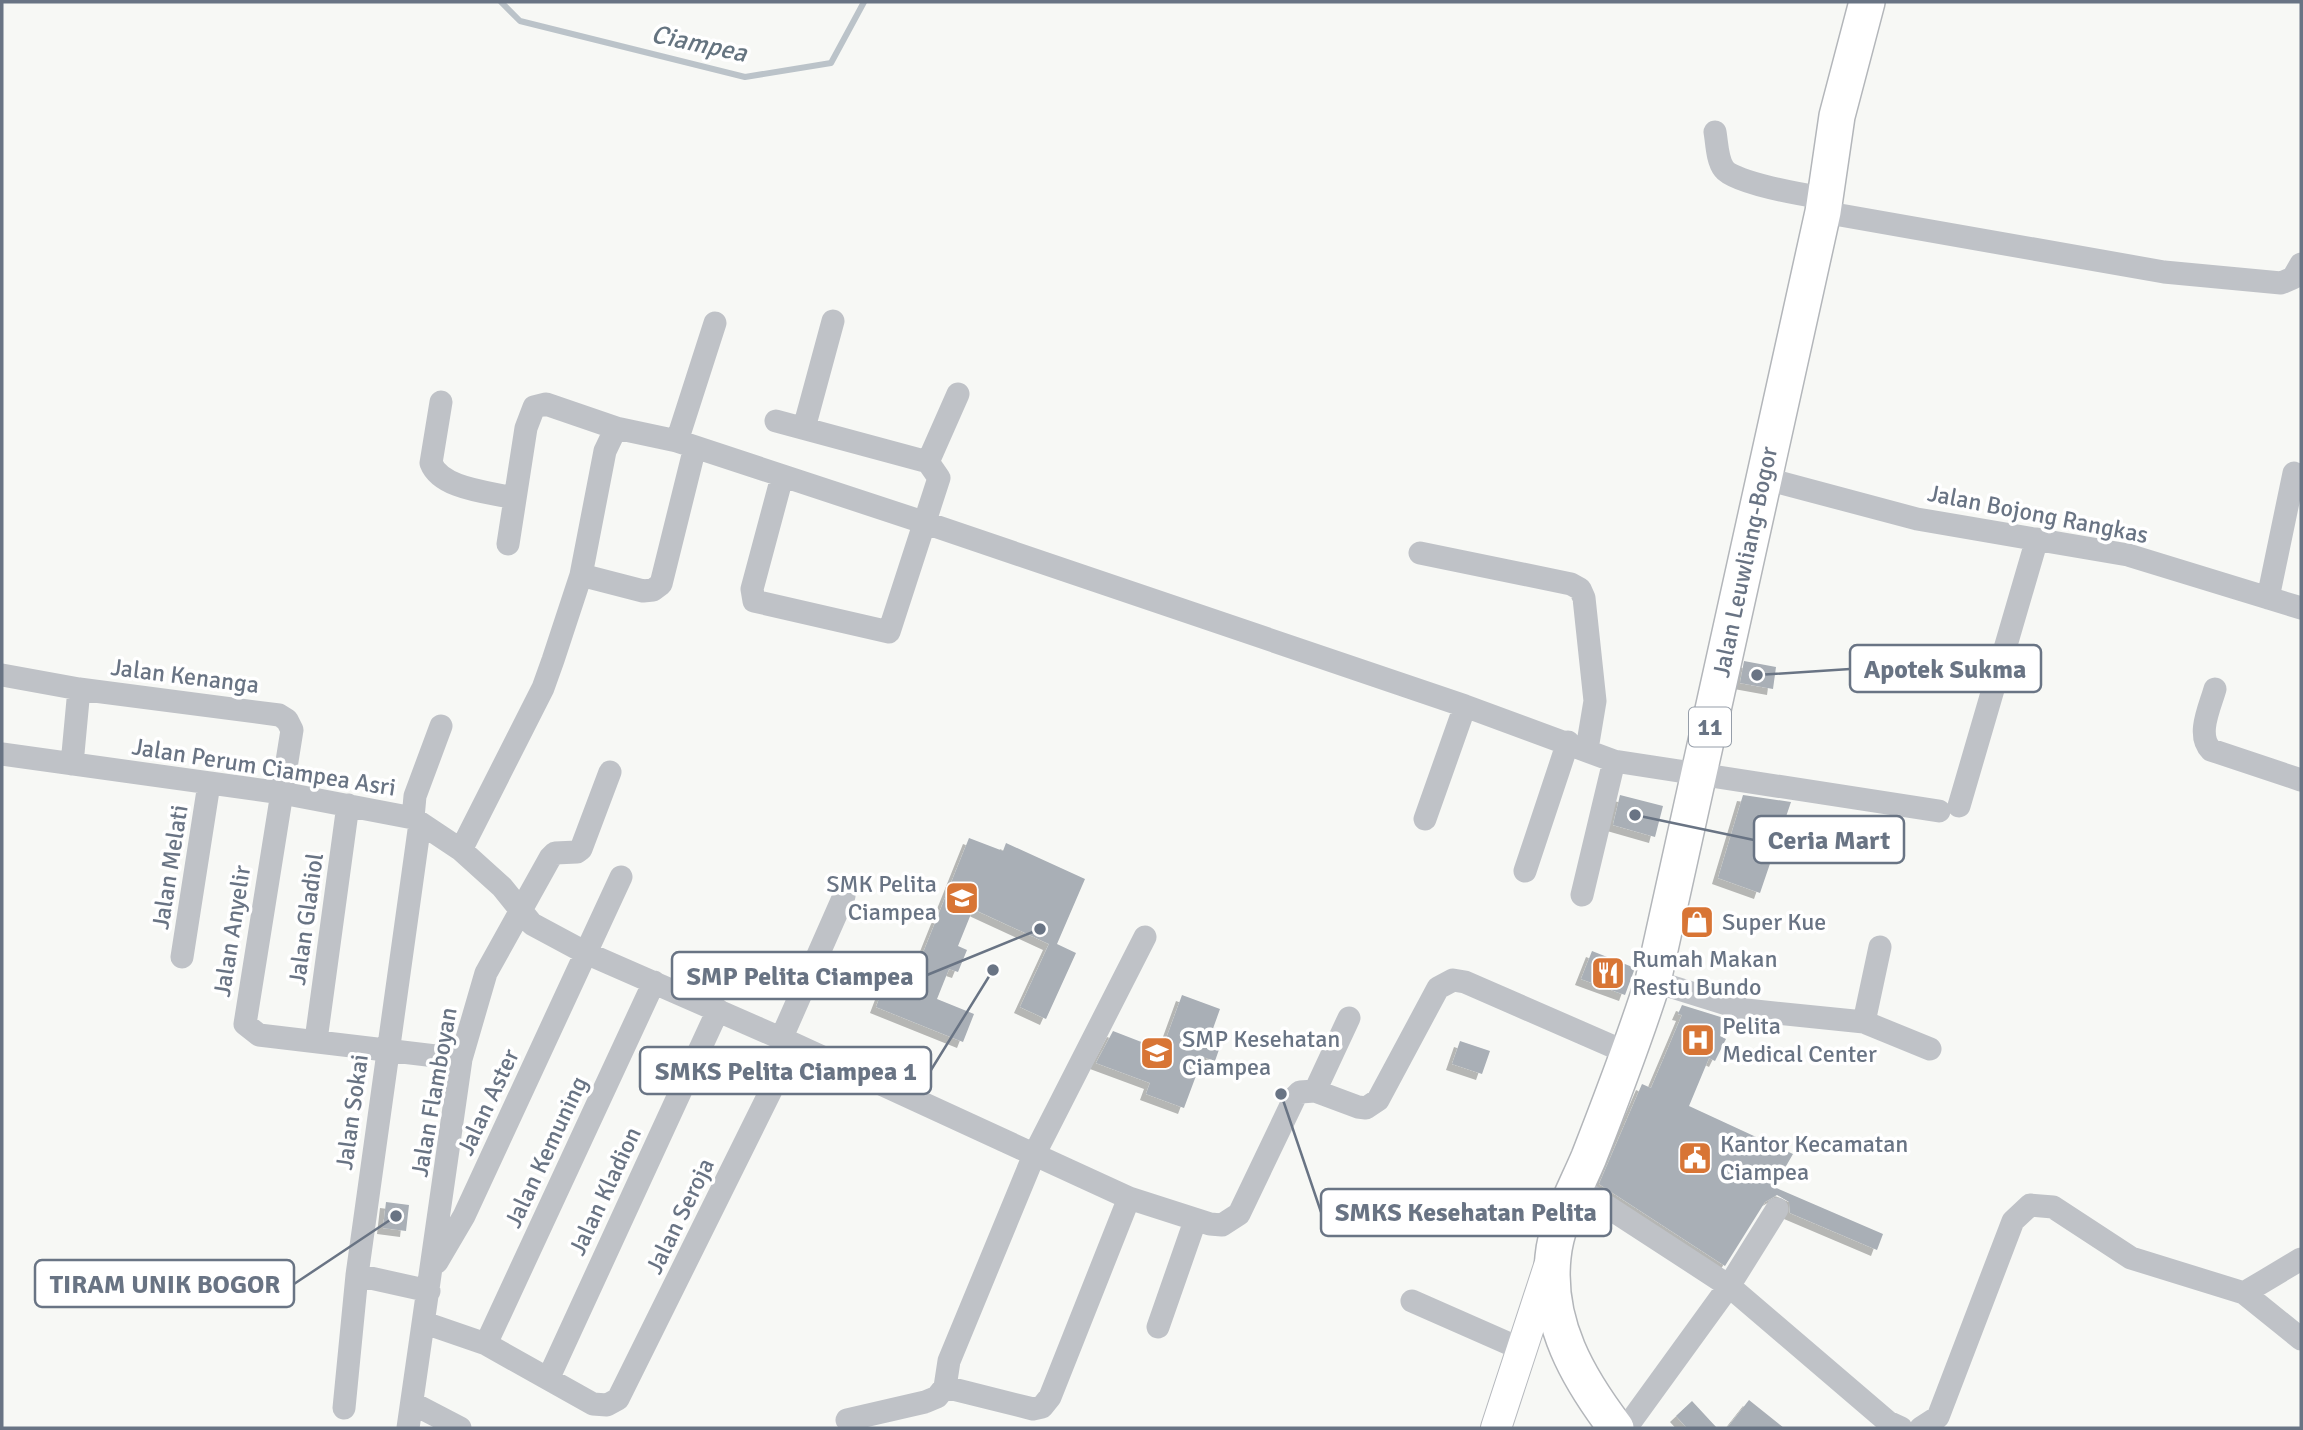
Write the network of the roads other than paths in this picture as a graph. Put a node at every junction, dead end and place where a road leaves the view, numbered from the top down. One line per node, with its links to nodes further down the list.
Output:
1 (1867, 2): 3 (highway, Jalan Leuwliang-Bogor / 11)
2 (1715, 132): 3 (street)
3 (1824, 205): 4 (street); 16 (highway, Jalan Leuwliang-Bogor / 11)
4 (2301, 264)
5 (833, 321): 11 (street)
6 (715, 323): 12 (street)
7 (958, 394): 13 (street)
8 (441, 402): 17 (street)
9 (776, 422): 11 (street)
10 (616, 428): 12 (street); 17 (street); 22 (street)
11 (804, 428): 13 (street)
12 (686, 444): 15 (street); 22 (street)
13 (928, 462): 18 (street)
14 (2294, 473): 23 (street)
15 (782, 477): 18 (street); 18 (street)
16 (1762, 478): 19 (street, Jalan Bojong Rangkas); 35 (highway, Jalan Leuwliang-Bogor / 11)
17 (513, 498): 20 (street)
18 (926, 523): 28 (street)
19 (2037, 540): 23 (street, Jalan Bojong Rangkas); 35 (street)
20 (508, 544)
21 (1420, 553): 30 (street)
22 (581, 575): 42 (street)
23 (2268, 598): 24 (street, Jalan Bojong Rangkas)
24 (2301, 608)
25 (2, 675): 26 (street, Jalan Kenanga)
26 (79, 689): 33 (street); 38 (street, Jalan Kenanga)
27 (2215, 689): 36 (street)
28 (1465, 706): 30 (street); 40 (street)
29 (441, 726): 41 (street, Jalan Sokai)
30 (1577, 745): 32 (street); 43 (street)
31 (2, 754): 33 (street, Jalan Perum Ciampea Asri)
32 (1615, 761): 35 (street); 45 (street)
33 (72, 764): 37 (street, Jalan Perum Ciampea Asri)
34 (610, 772): 47 (street, Jalan Flamboyan)
35 (1700, 772): 52 (highway, Jalan Leuwliang-Bogor / 11)
36 (2301, 780)
37 (209, 784): 38 (street, Jalan Perum Ciampea Asri); 51 (street, Jalan Melati)
38 (282, 793): 39 (street, Jalan Perum Ciampea Asri); 57 (street, Jalan Anyelir)
39 (348, 805): 41 (street, Jalan Perum Ciampea Asri); 57 (street, Jalan Gladiol)
40 (1425, 819)
41 (416, 820): 42 (street, Jalan Perum Ciampea Asri); 59 (street, Jalan Sokai)
42 (461, 850): 47 (street, Jalan Perum Ciampea Asri)
43 (1525, 871)
44 (621, 877): 50 (street, Jalan Aster)
45 (1581, 895)
46 (844, 896): 58 (street, Jalan Seroja)
47 (519, 911): 50 (street, Jalan Perum Ciampea Asri); 62 (street, Jalan Flamboyan)
48 (1145, 937): 64 (street)
49 (1880, 947): 56 (street)
50 (586, 953): 53 (street, Jalan Perum Ciampea Asri); 72 (street, Jalan Aster)
51 (182, 957)
52 (1653, 981): 56 (street); 61 (highway, Jalan Leuwliang-Bogor / 11)
53 (654, 982): 54 (street, Jalan Perum Ciampea Asri); 79 (street, Jalan Kemuning)
54 (714, 1018): 58 (street, Jalan Perum Ciampea Asri); 81 (street, Jalan Kladion)
55 (1349, 1018): 63 (street)
56 (1864, 1021): 60 (street)
57 (316, 1040): 59 (street, Jalan Anyelir)
58 (788, 1042): 64 (street, Jalan Perum Ciampea Asri); 81 (street, Jalan Seroja)
59 (387, 1049): 62 (street, Jalan Anyelir); 71 (street, Jalan Sokai)
60 (1930, 1049)
61 (1630, 1054): 63 (street); 65 (highway, Jalan Leuwliang-Bogor / 11)
62 (461, 1059): 72 (street, Jalan Flamboyan)
63 (1315, 1091): 68 (street, Jalan Perum Ciampea Asri)
64 (1034, 1155): 66 (street, Jalan Perum Ciampea Asri); 82 (street)
65 (1577, 1187): 69 (highway, Jalan Leuwliang-Bogor / 11); 73 (street)
66 (1129, 1198): 68 (street, Jalan Perum Ciampea Asri); 82 (street)
67 (1777, 1209): 73 (street)
68 (1195, 1221): 77 (street)
69 (1553, 1256): 80 (main road); 89 (highway, Jalan Leuwliang-Bogor / 11)
70 (2301, 1259): 74 (street)
71 (357, 1275): 72 (street); 84 (street, Jalan Sokai)
72 (430, 1281): 76 (street, Jalan Flamboyan)
73 (1729, 1286): 90 (street); 91 (street)
74 (2244, 1293): 78 (street); 92 (street)
75 (1412, 1301): 80 (street)
76 (425, 1324): 79 (street); 83 (street, Jalan Flamboyan)
77 (1158, 1327)
78 (2301, 1339)
79 (486, 1345): 81 (street)
80 (1521, 1349): 88 (main road)
81 (549, 1377)
82 (945, 1387): 85 (street)
83 (412, 1403): 86 (street, Jalan Flamboyan); 87 (street)
84 (344, 1408)
85 (847, 1420)
86 (408, 1428)
87 (460, 1428)
88 (1496, 1428)
89 (1616, 1428)
90 (1626, 1428)
91 (1901, 1428)
92 (1921, 1428)

